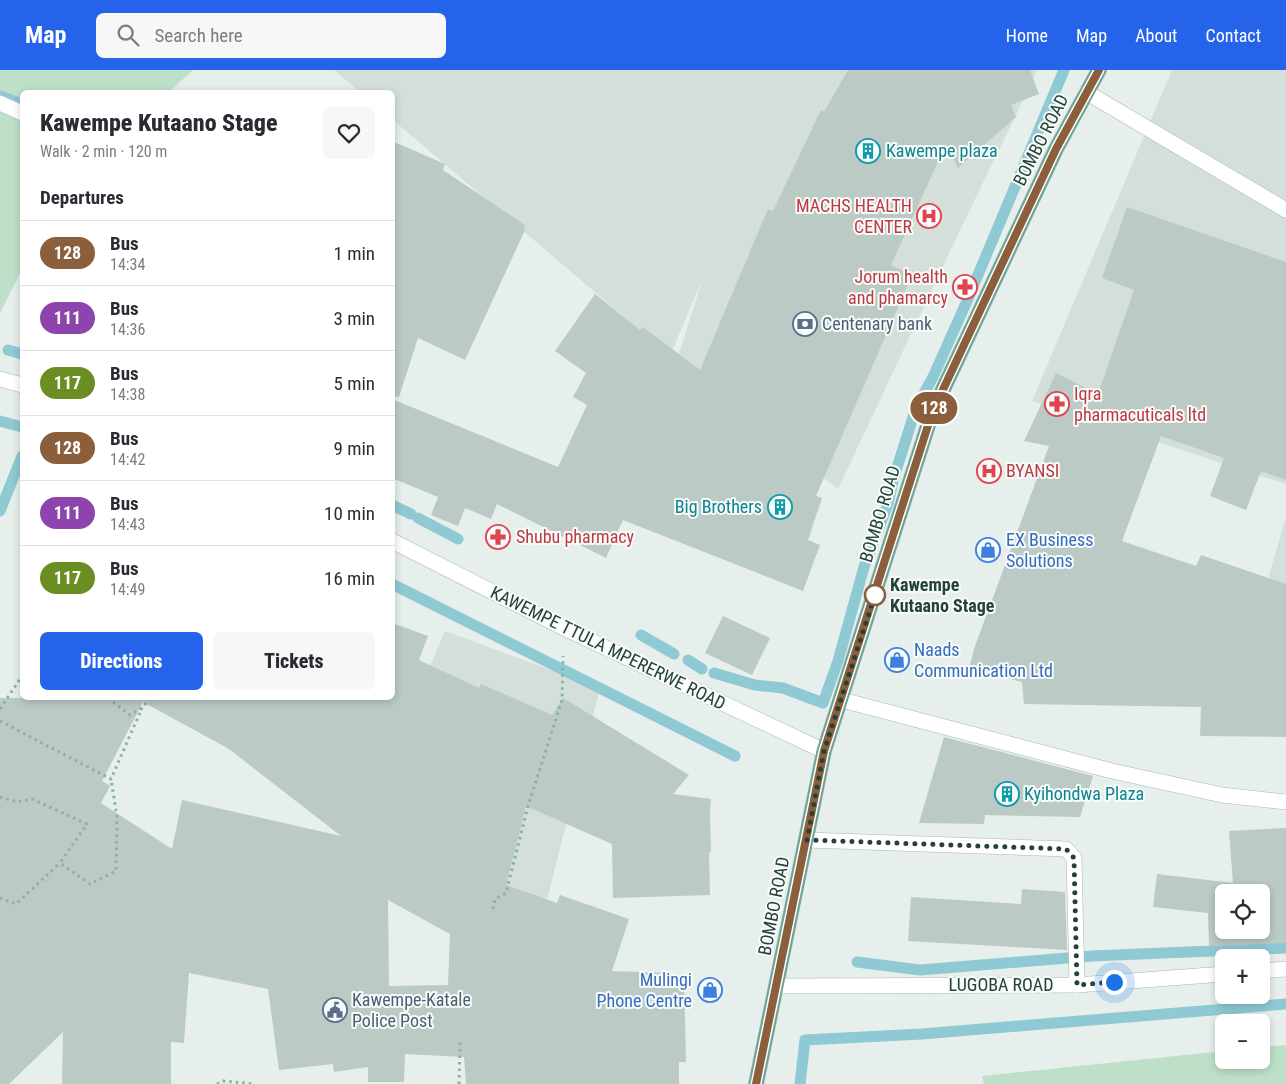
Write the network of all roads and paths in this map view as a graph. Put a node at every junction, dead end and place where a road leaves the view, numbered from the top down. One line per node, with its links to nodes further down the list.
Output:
1 (1099, 70): 2 (main road, BOMBO ROAD)
2 (1086, 92): 5 (street); 13 (main road, BOMBO ROAD)
3 (0, 103): 4 (street)
4 (20, 112)
5 (1286, 210)
6 (0, 379): 7 (street)
7 (20, 384)
8 (395, 543): 9 (street, KAWEMPE TTULA MPERERWE ROAD)
9 (564, 628): 17 (street, KAWEMPE TTULA MPERERWE ROAD); 24 (path)
10 (20, 679): 15 (path)
11 (111, 700): 14 (path)
12 (148, 700): 14 (path)
13 (842, 700): 17 (main road, BOMBO ROAD); 20 (street)
14 (142, 708): 18 (path)
15 (0, 709)
16 (0, 720): 18 (path)
17 (824, 751): 21 (main road, BOMBO ROAD)
18 (111, 779): 22 (path)
19 (0, 797): 22 (path)
20 (1286, 802)
21 (807, 840): 28 (street); 29 (main road, BOMBO ROAD)
22 (60, 863): 23 (path)
23 (0, 898)
24 (493, 909)
25 (1286, 969): 26 (street)
26 (1270, 970)
27 (1215, 975): 28 (street, LUGOBA ROAD)
28 (1077, 985): 29 (street, LUGOBA ROAD)
29 (777, 986): 34 (main road, BOMBO ROAD)
30 (460, 1041): 33 (path)
31 (217, 1084): 32 (path)
32 (254, 1084)
33 (459, 1084)
34 (756, 1084)

